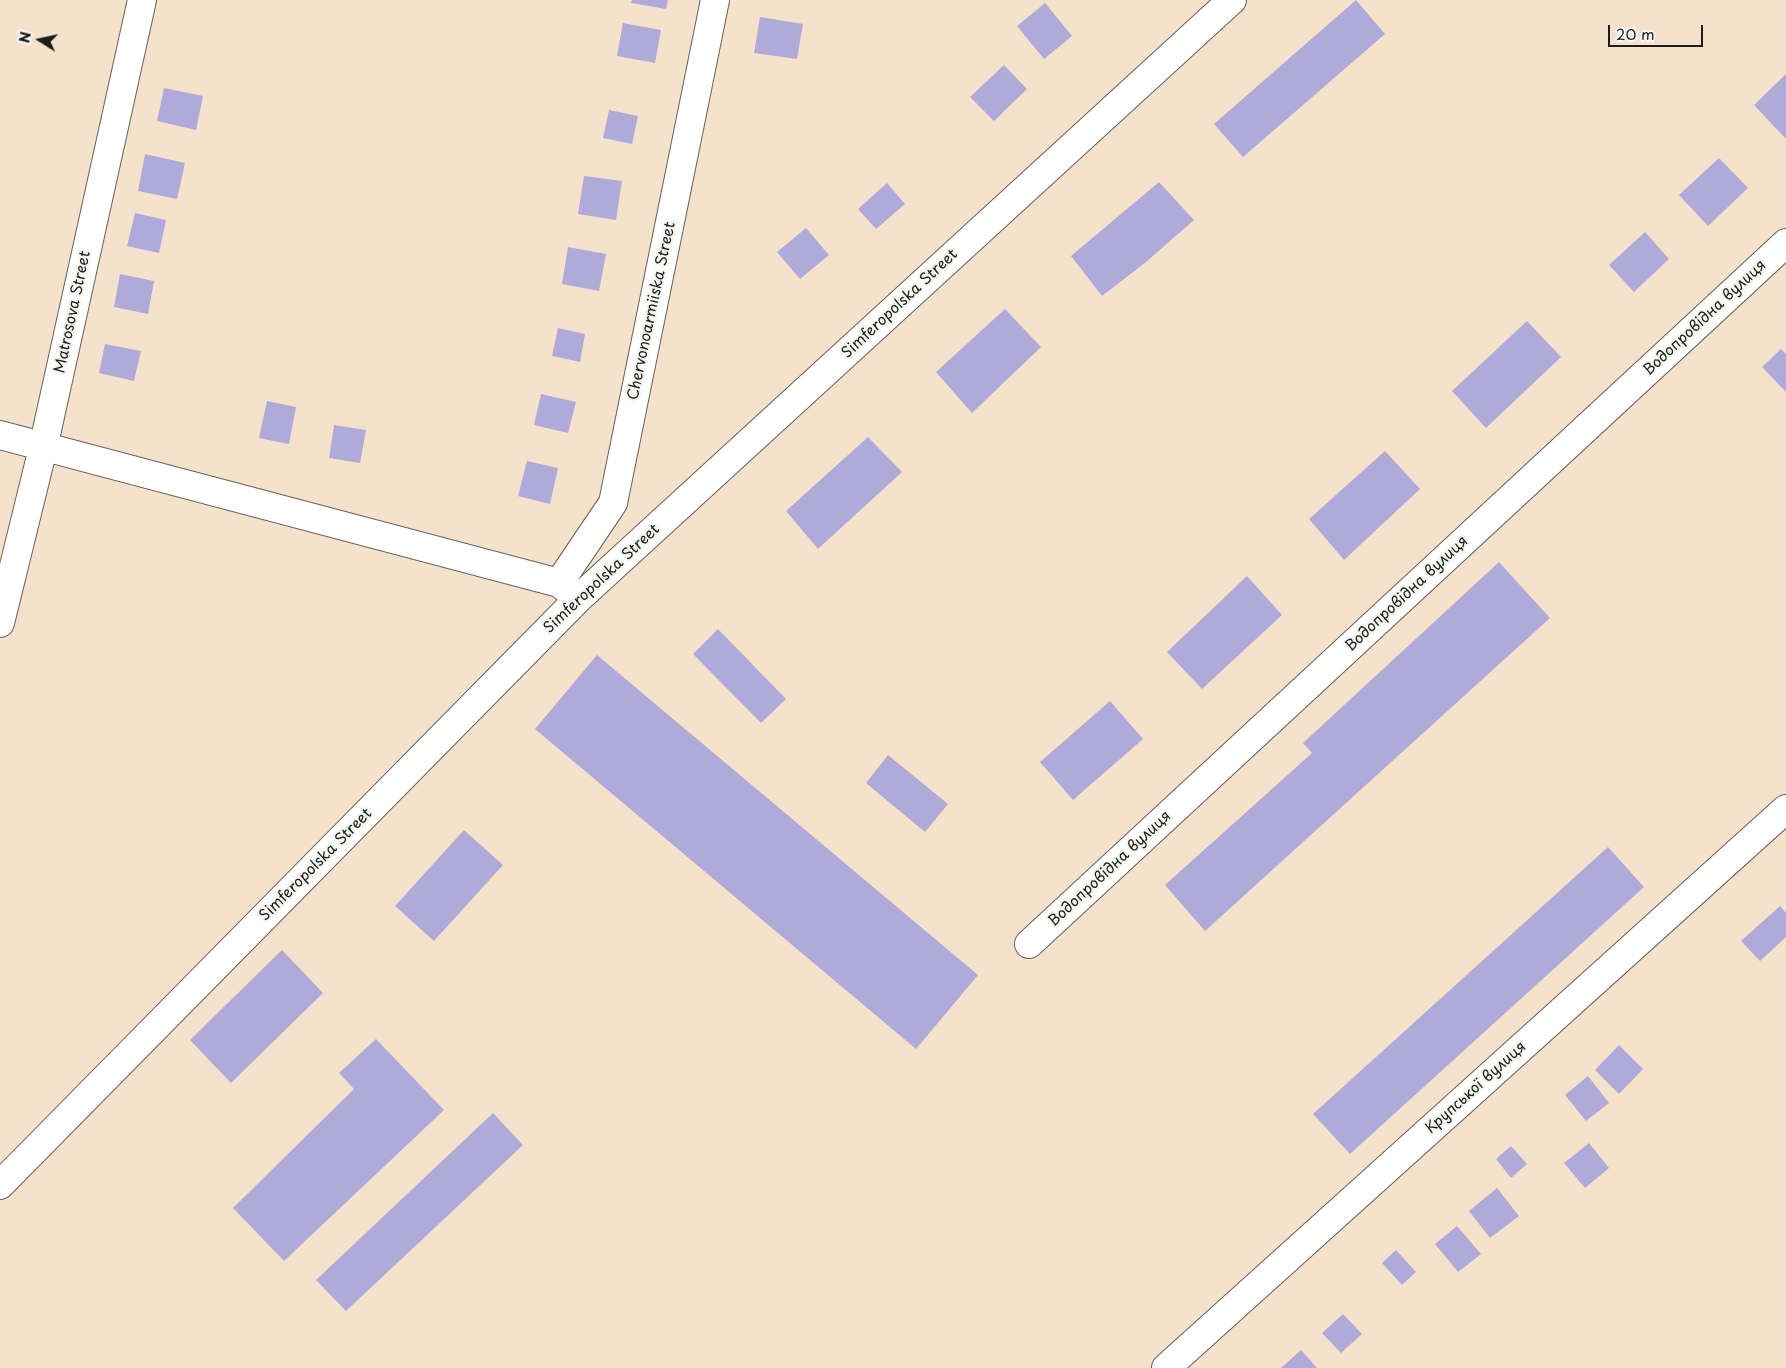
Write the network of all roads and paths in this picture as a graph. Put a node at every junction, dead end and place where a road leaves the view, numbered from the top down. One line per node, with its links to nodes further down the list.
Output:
1 (142, 0): 6 (street, Matrosova Street)
2 (715, 0): 7 (street, Chervonoarmiiska Street)
3 (1232, 0): 7 (street, Simferopolska Street)
4 (1786, 243): 10 (street, Водопровідна вулиця)
5 (0, 435): 6 (street)
6 (43, 448): 7 (street); 8 (street, Matrosova Street)
7 (569, 591): 11 (street, Simferopolska Street)
8 (0, 623)
9 (1786, 809): 12 (street, Крупської вулиця)
10 (1029, 944)
11 (0, 1185)
12 (1166, 1368)

